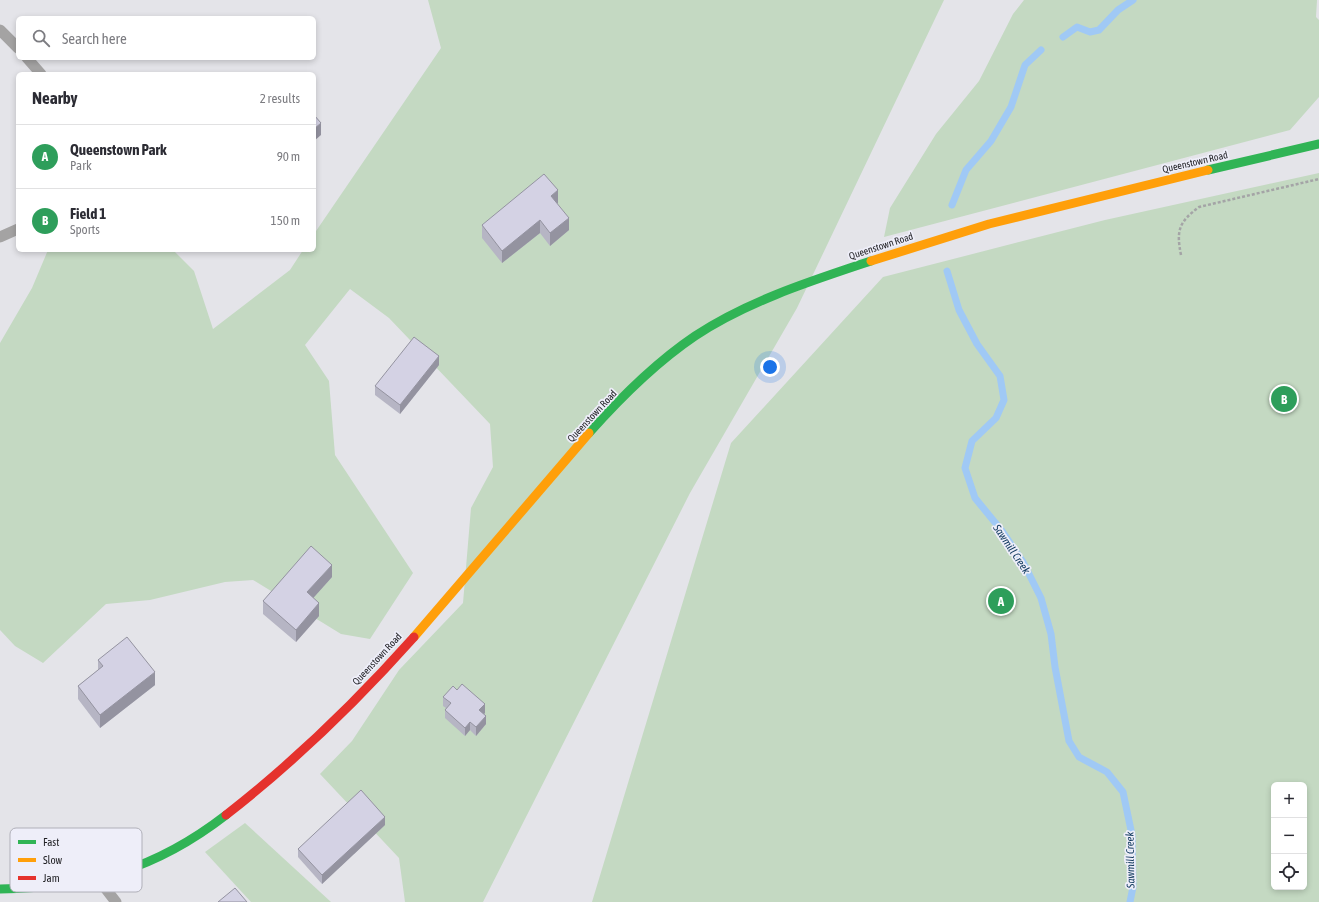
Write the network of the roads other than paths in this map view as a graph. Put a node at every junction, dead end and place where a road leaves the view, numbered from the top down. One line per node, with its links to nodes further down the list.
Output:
1 (0, 30): 2 (lane)
2 (16, 46)
3 (29, 60): 4 (lane)
4 (39, 72)
5 (1319, 144): 8 (street, Queenstown Road)
6 (16, 230): 7 (lane)
7 (0, 237)
8 (142, 865)
9 (0, 889): 10 (street, Queenstown Road)
10 (10, 889)
11 (108, 892): 12 (lane)
12 (116, 902)

